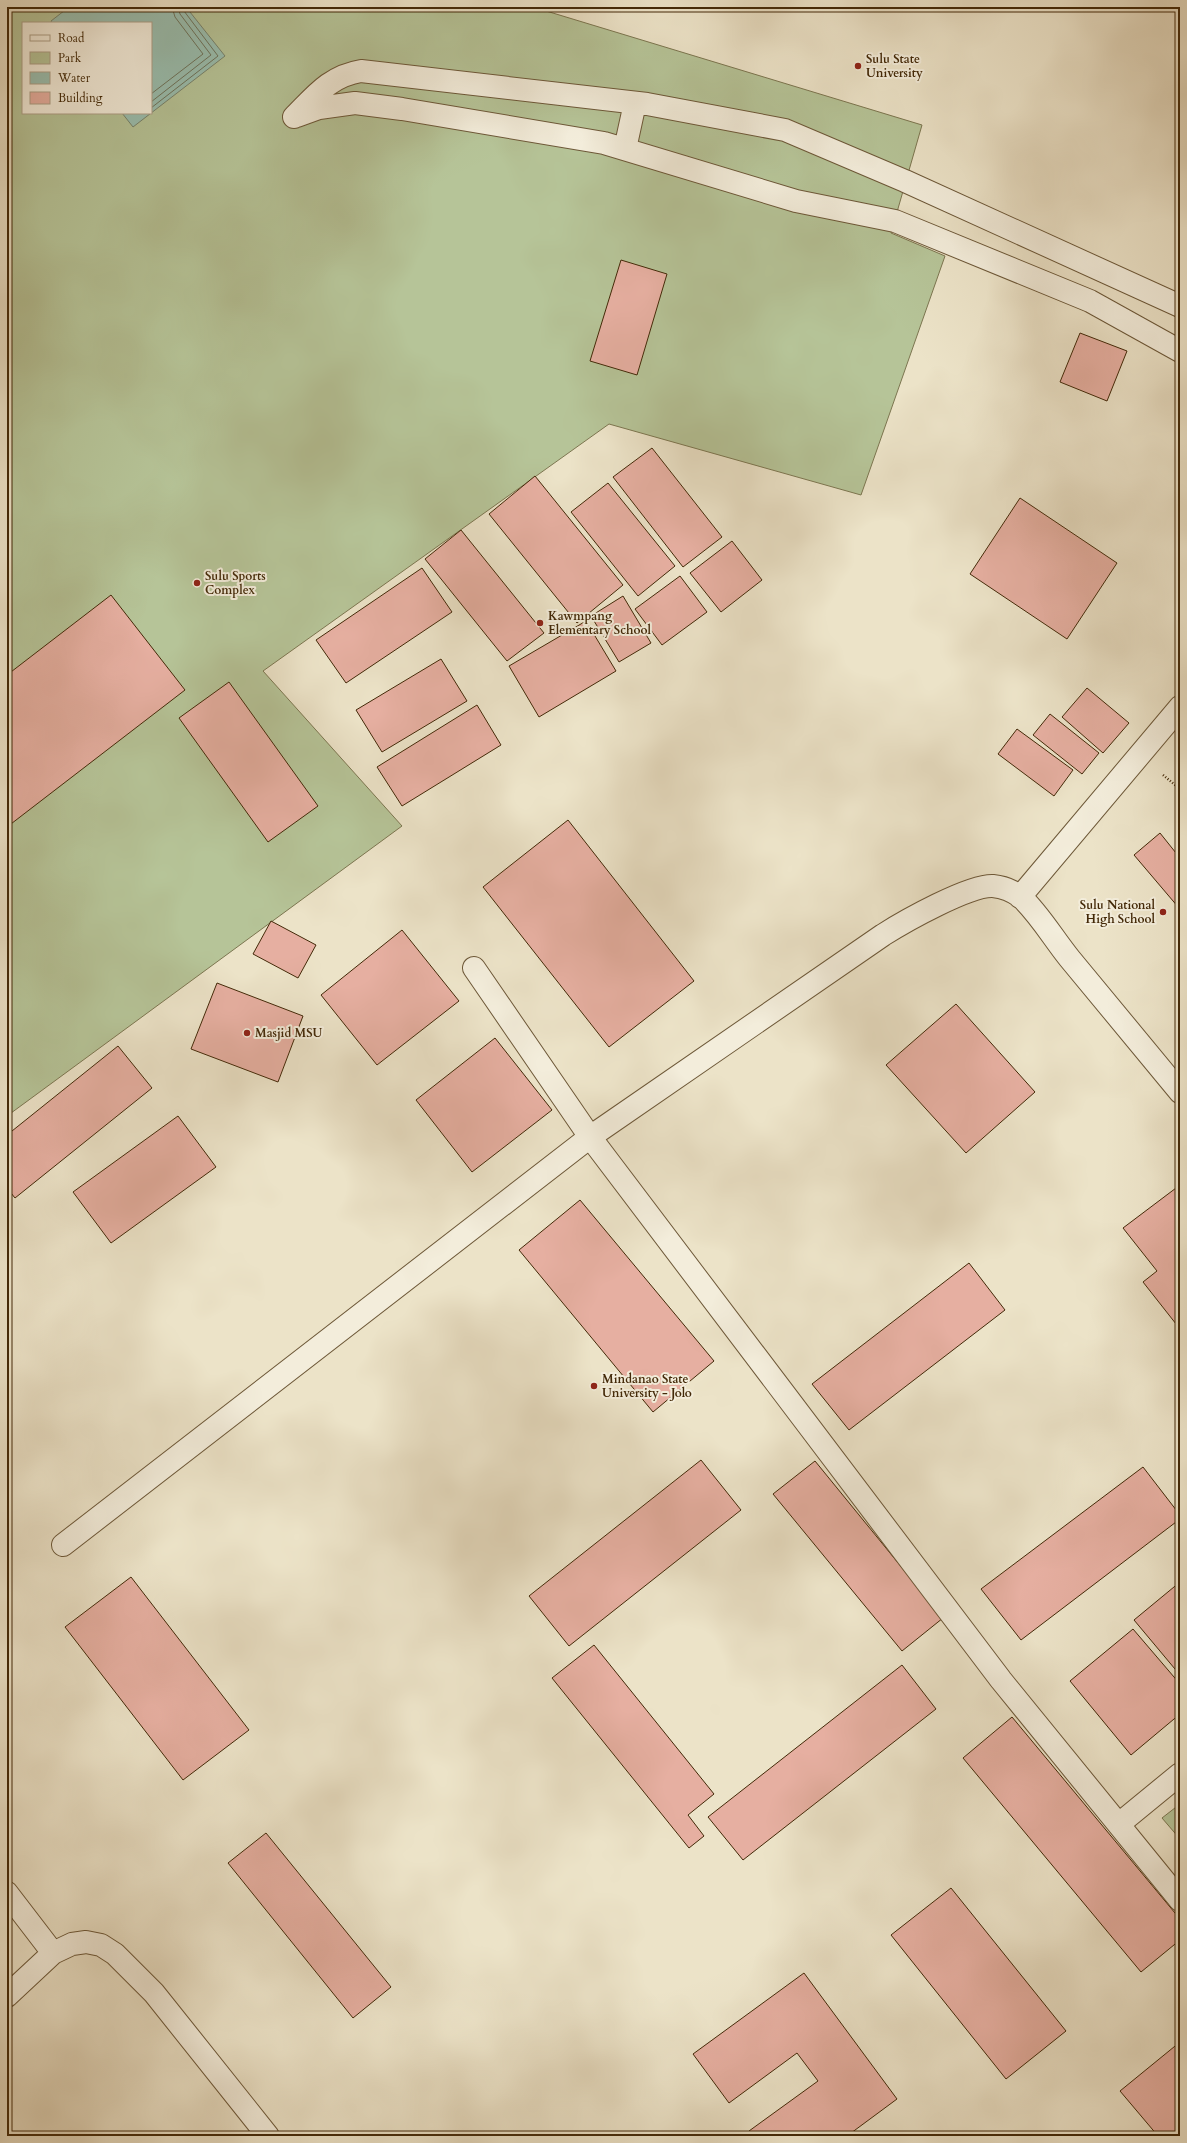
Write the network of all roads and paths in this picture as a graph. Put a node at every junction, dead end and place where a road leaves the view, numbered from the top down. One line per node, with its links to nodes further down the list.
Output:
1 (635, 103): 2 (street); 2 (street); 3 (street)
2 (624, 149): 4 (street)
3 (1180, 306)
4 (1180, 351)
5 (1180, 707): 6 (street)
6 (1020, 897): 8 (street); 9 (street)
7 (474, 968): 9 (street)
8 (1180, 1092)
9 (590, 1137): 10 (street); 12 (street)
10 (64, 1545)
11 (1180, 1774): 12 (street)
12 (1119, 1824): 14 (street)
13 (7, 1893): 15 (street)
14 (1180, 1900)
15 (53, 1953): 16 (street); 17 (street)
16 (7, 1996)
17 (268, 2136)

